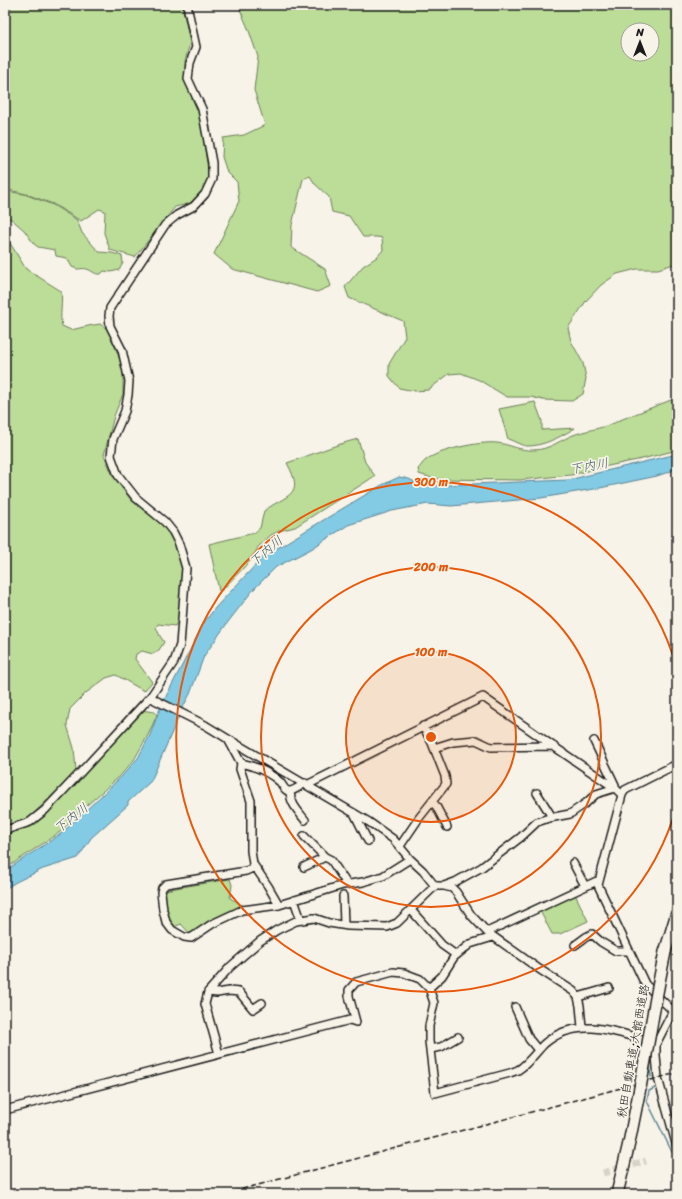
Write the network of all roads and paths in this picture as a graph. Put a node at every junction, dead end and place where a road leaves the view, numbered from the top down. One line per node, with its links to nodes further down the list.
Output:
1 (188, 5): 2 (street)
2 (174, 662): 3 (street); 4 (street)
3 (153, 698): 6 (street); 22 (street)
4 (142, 701)
5 (423, 726): 8 (street); 9 (street); 12 (street)
6 (228, 738): 10 (street); 12 (street)
7 (594, 741): 13 (street)
8 (553, 746): 9 (street); 13 (street)
9 (434, 748): 17 (street)
10 (241, 763): 14 (street); 29 (street)
11 (677, 764): 16 (street)
12 (306, 784): 14 (street); 18 (street)
13 (615, 788): 16 (street); 19 (street)
14 (290, 791): 20 (street)
15 (537, 793): 19 (street)
16 (622, 795): 31 (street)
17 (432, 801): 21 (street); 25 (street)
18 (354, 813): 24 (street); 25 (street)
19 (552, 817): 34 (street)
20 (306, 820)
21 (447, 827)
22 (5, 831)
23 (304, 836): 26 (street)
24 (368, 841)
25 (400, 846): 27 (street)
26 (325, 857): 30 (street); 32 (street)
27 (410, 860): 32 (street); 33 (street)
28 (573, 863): 35 (street)
29 (255, 867): 38 (street); 38 (street)
30 (304, 867)
31 (599, 880): 35 (street); 45 (street)
32 (347, 884): 37 (street)
33 (436, 886): 34 (street); 39 (street)
34 (444, 886): 43 (street)
35 (585, 886): 43 (street)
36 (343, 896): 42 (street)
37 (294, 900): 38 (street); 41 (street)
38 (279, 905)
39 (411, 910): 42 (street); 46 (street)
40 (677, 912): 62 (highway, 秋田自動車道;大館西道路, bridge)
41 (301, 920): 42 (street); 49 (street)
42 (344, 925)
43 (490, 934): 46 (street); 50 (street)
44 (575, 945): 45 (street)
45 (629, 951): 53 (street)
46 (456, 955): 47 (street)
47 (429, 988): 57 (street); 59 (street)
48 (608, 988): 50 (street)
49 (208, 992): 51 (street); 59 (street)
50 (578, 997): 54 (street)
51 (262, 1004)
52 (515, 1007): 58 (street)
53 (675, 1009): 56 (street)
54 (582, 1027): 56 (street); 58 (street)
55 (458, 1037): 57 (street)
56 (656, 1044): 61 (street)
57 (430, 1049): 58 (street)
58 (538, 1050)
59 (218, 1054): 60 (street)
60 (5, 1110)
61 (677, 1147)
62 (617, 1194)

